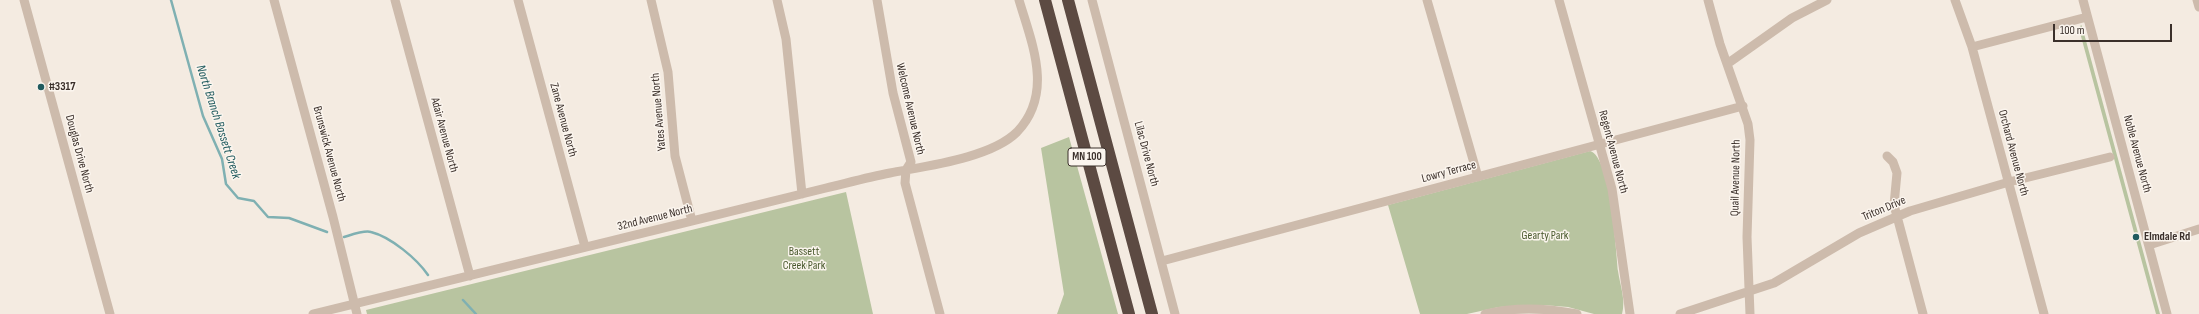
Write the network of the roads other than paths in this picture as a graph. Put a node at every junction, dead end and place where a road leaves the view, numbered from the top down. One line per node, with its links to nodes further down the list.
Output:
1 (24, 0): 40 (street, Douglas Drive North)
2 (274, 0): 39 (street, Brunswick Avenue North)
3 (395, 0): 37 (street, Adair Avenue North)
4 (518, 0): 35 (street, Zane Avenue North)
5 (651, 0): 32 (street, Yates Avenue North)
6 (777, 0): 30 (street)
7 (878, 0): 27 (street, Welcome Avenue North)
8 (1019, 0): 27 (street, 32nd Avenue North)
9 (1045, 0): 44 (highway, MN 100)
10 (1068, 0): 45 (highway, MN 100)
11 (1092, 0): 36 (street, Lilac Drive North)
12 (1427, 0): 28 (street)
13 (1559, 0): 24 (street, Regent Avenue North)
14 (1708, 0): 22 (street, Quail Avenue North)
15 (1827, 0): 22 (street)
16 (1955, 0): 21 (street, Orchard Avenue North)
17 (2083, 0): 20 (street, Noble Avenue North)
18 (2197, 0): 19 (street)
19 (2199, 7)
20 (2087, 17): 21 (street); 34 (street, Noble Avenue North)
21 (1972, 47): 29 (street, Orchard Avenue North)
22 (1727, 64): 23 (street, Quail Avenue North)
23 (1742, 106): 24 (street, Lowry Terrace); 38 (street, Quail Avenue North)
24 (1599, 145): 28 (street, Lowry Terrace); 49 (street, Regent Avenue North)
25 (1887, 156): 31 (street)
26 (2110, 157): 29 (street, Triton Drive)
27 (906, 170): 30 (street, 32nd Avenue North); 43 (street, Welcome Avenue North)
28 (1478, 177): 36 (street, Lowry Terrace)
29 (2008, 182): 31 (street, Triton Drive); 53 (street, Orchard Avenue North)
30 (802, 194): 32 (street, 32nd Avenue North)
31 (1897, 216): 38 (street, Triton Drive); 52 (street)
32 (692, 221): 35 (street, 32nd Avenue North)
33 (2199, 229): 34 (street)
34 (2149, 246): 54 (street, Noble Avenue North)
35 (586, 247): 37 (street, 32nd Avenue North)
36 (1162, 261): 46 (street, Lilac Drive North)
37 (470, 276): 39 (street, 32nd Avenue North)
38 (1750, 293): 50 (street, Triton Drive); 51 (street, Quail Avenue North)
39 (354, 304): 41 (street, 32nd Avenue North); 42 (street, Brunswick Avenue North)
40 (110, 314)
41 (313, 314)
42 (357, 314)
43 (940, 314)
44 (1129, 314)
45 (1152, 314)
46 (1175, 314)
47 (1485, 314): 48 (street)
48 (1576, 314)
49 (1630, 314)
50 (1680, 314)
51 (1750, 314)
52 (1923, 314)
53 (2044, 314)
54 (2167, 314)

